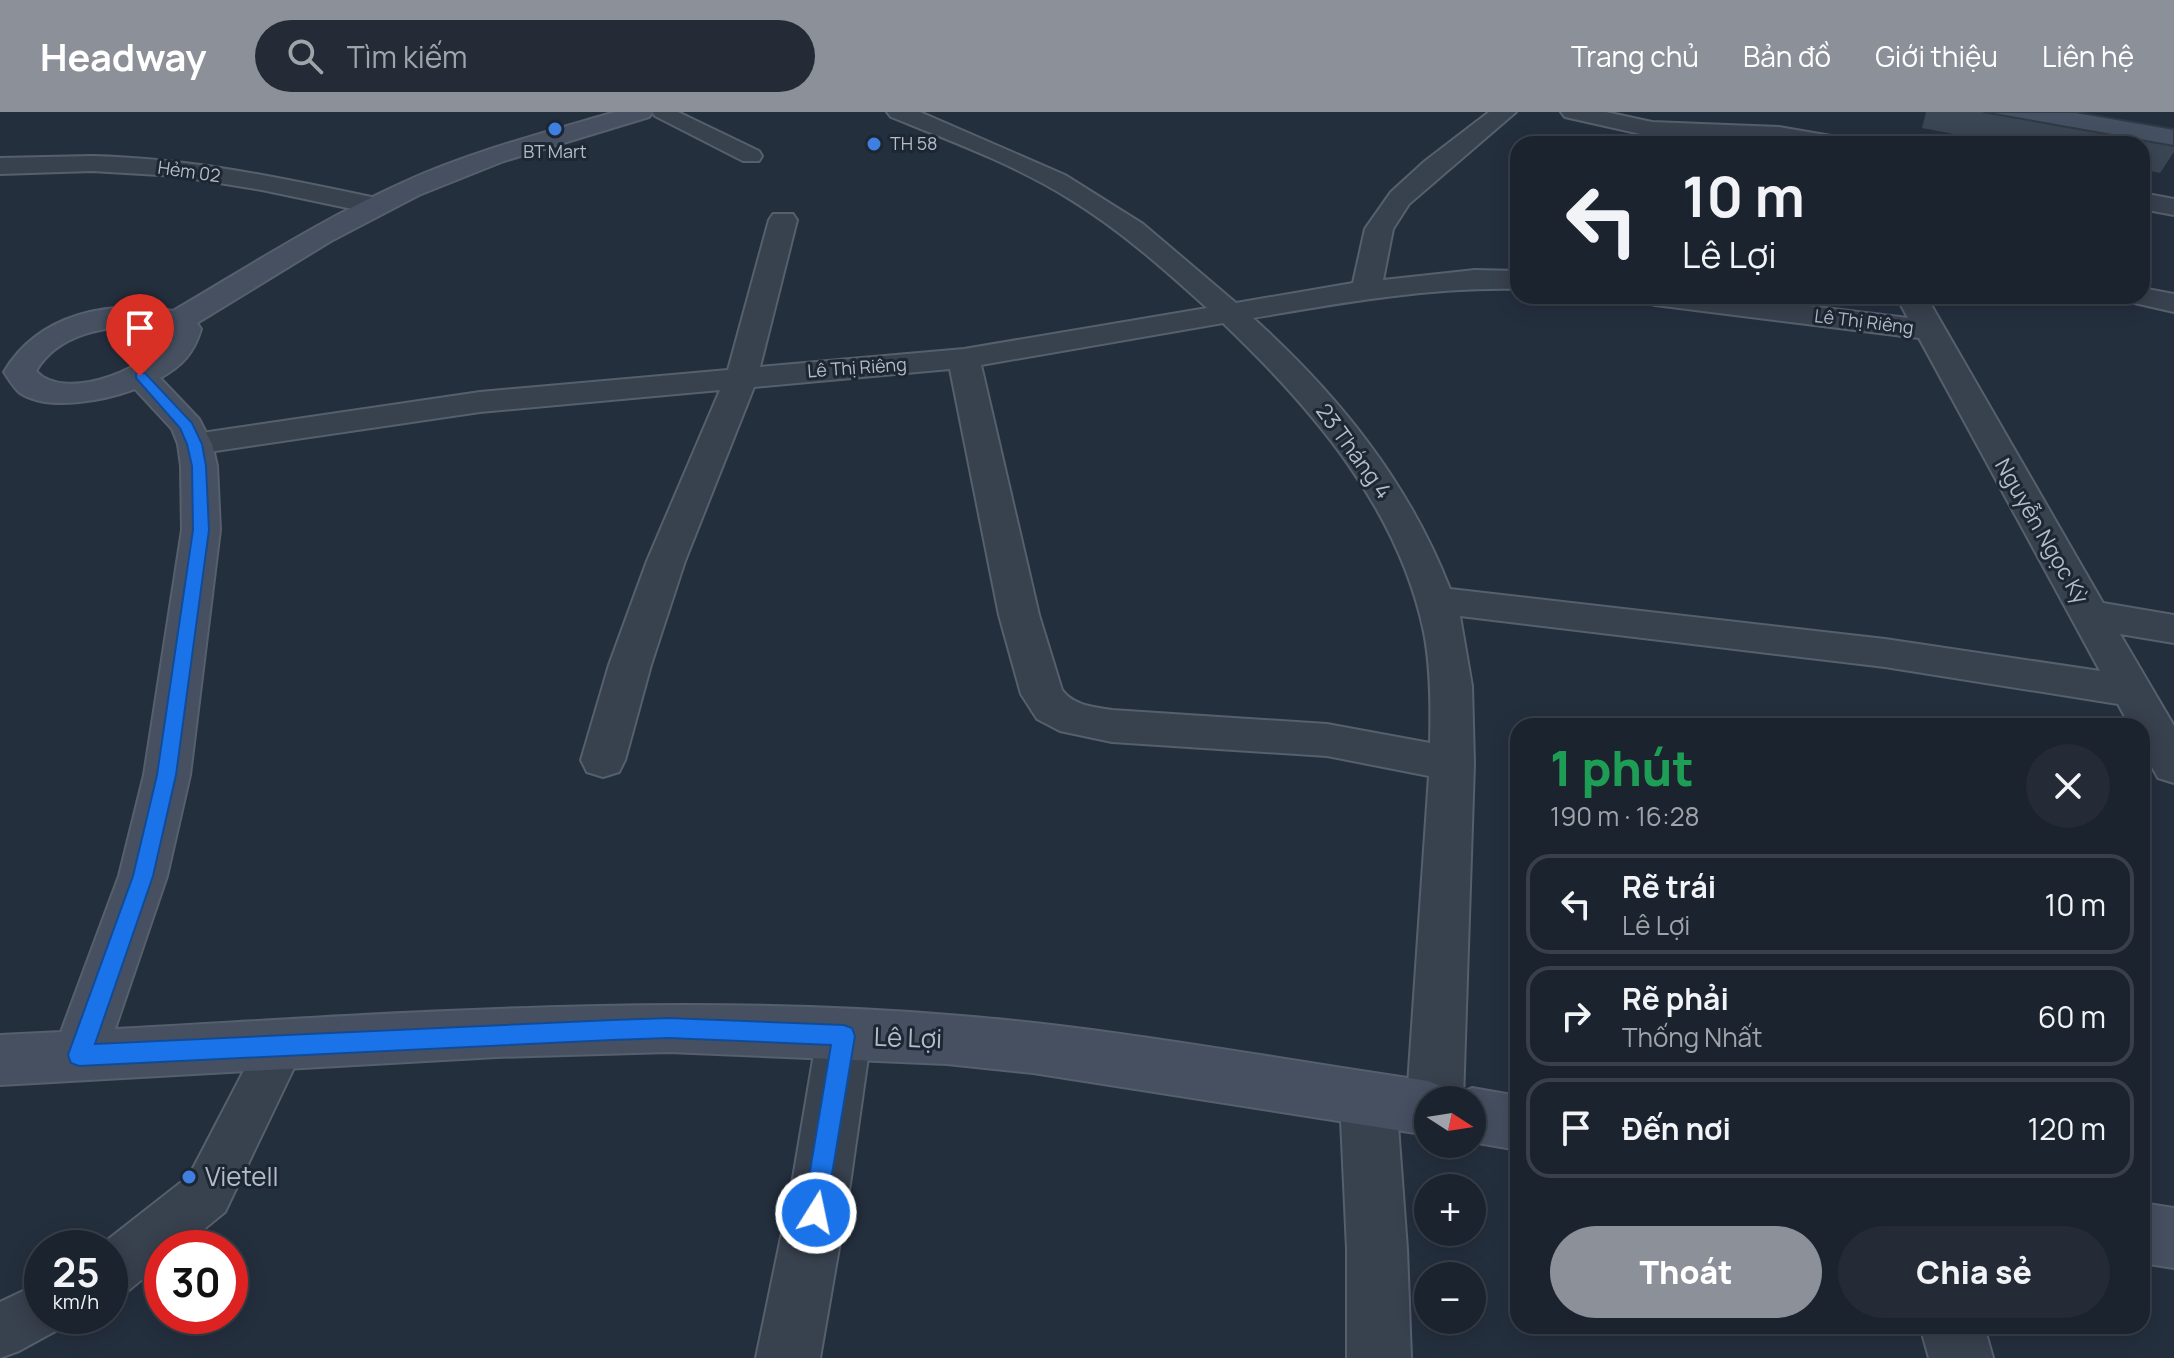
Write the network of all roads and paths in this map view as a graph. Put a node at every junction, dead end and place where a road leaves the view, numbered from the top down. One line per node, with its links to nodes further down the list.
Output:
1 (641, 112): 6 (main road)
2 (662, 112): 11 (lane)
3 (899, 112): 7 (street, 23 Tháng 4)
4 (1504, 112): 18 (street)
5 (1573, 112): 8 (street)
6 (600, 118): 14 (main road)
7 (956, 120): 23 (street, 23 Tháng 4)
8 (1652, 129): 9 (street); 10 (street)
9 (1669, 136)
10 (1816, 136)
11 (751, 156)
12 (0, 166): 14 (street, Hẻm 02)
13 (2150, 202): 15 (street)
14 (376, 206): 24 (main road)
15 (2174, 207)
16 (783, 220): 29 (street)
17 (1510, 280): 18 (street, Lê Thị Riêng)
18 (1367, 290): 23 (street, Lê Thị Riêng)
19 (2150, 298): 20 (street)
20 (2174, 303)
21 (1720, 304): 25 (street, Lê Thị Riêng)
22 (1915, 304): 25 (street, Nguyễn Ngọc Kỳ)
23 (1232, 315): 27 (street, Lê Thị Riêng); 31 (street, 23 Tháng 4)
24 (178, 321): 26 (main road); 28 (main road)
25 (1930, 330): 32 (street, Nguyễn Ngọc Kỳ)
26 (15, 356): 28 (main road)
27 (964, 358): 29 (street, Lê Thị Riêng); 38 (street)
28 (140, 376): 30 (main road)
29 (742, 376): 30 (street, Lê Thị Riêng); 37 (street)
30 (195, 444): 42 (main road)
31 (1434, 600): 34 (street); 38 (street, 23 Tháng 4)
32 (2092, 615): 33 (street); 34 (street, Nguyễn Ngọc Kỳ)
33 (2174, 629)
34 (2132, 691): 35 (street, Nguyễn Ngọc Kỳ)
35 (2147, 718)
36 (2150, 723): 39 (street, Nguyễn Ngọc Kỳ)
37 (603, 760)
38 (1452, 764): 44 (street, 23 Tháng 4)
39 (2174, 766)
40 (844, 1036): 41 (main road, Lê Lợi); 45 (main road, Lê Lợi); 55 (street)
41 (281, 1047): 42 (main road, Lê Lợi); 51 (lane)
42 (79, 1055): 43 (main road, Lê Lợi)
43 (0, 1060)
44 (1436, 1086)
45 (1368, 1098): 46 (main road, Lê Lợi); 56 (street)
46 (1414, 1106)
47 (1486, 1117): 48 (main road)
48 (1510, 1122)
49 (2150, 1234): 50 (main road)
50 (2174, 1238)
51 (128, 1260)
52 (24, 1319): 53 (lane)
53 (0, 1332)
54 (1954, 1334): 57 (street)
55 (788, 1358)
56 (1379, 1358)
57 (1961, 1358)

